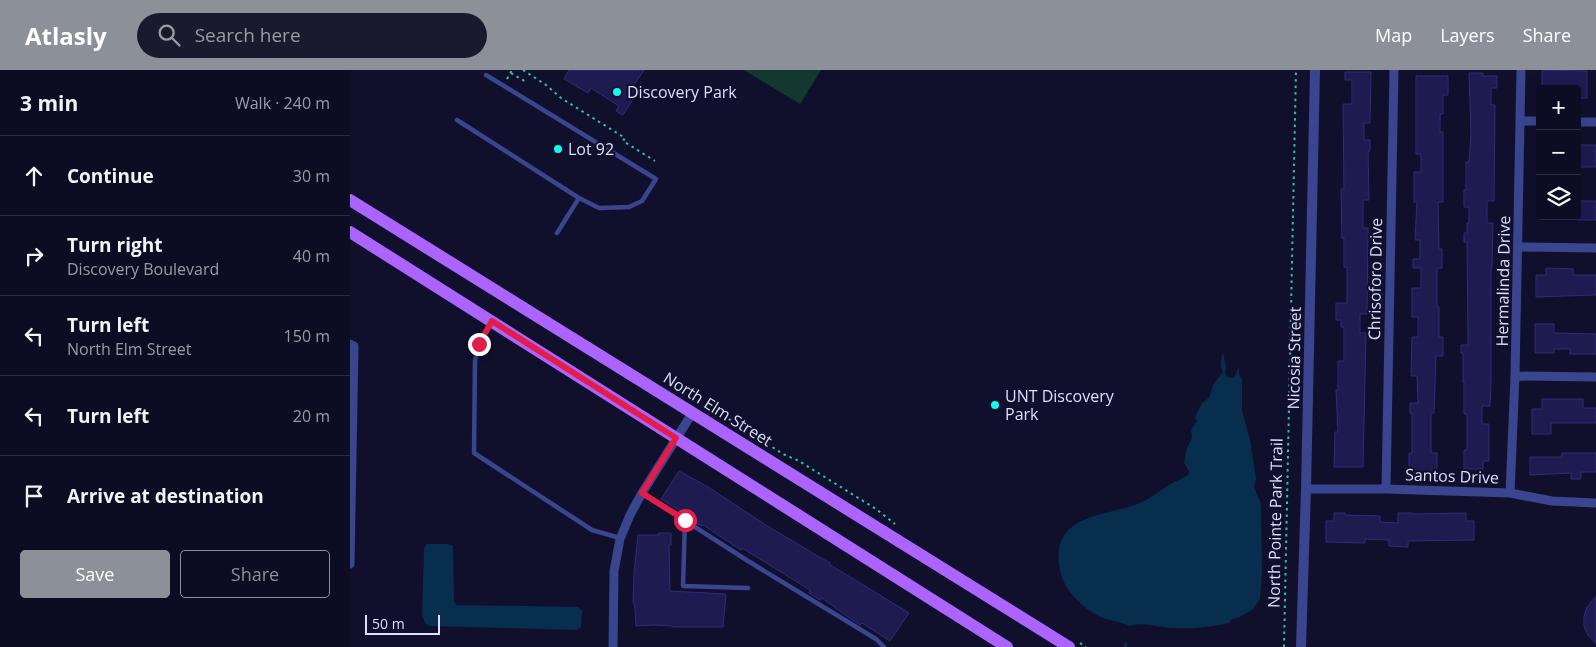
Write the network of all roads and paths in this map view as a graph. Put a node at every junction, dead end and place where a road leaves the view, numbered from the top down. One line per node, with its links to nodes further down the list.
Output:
1 (523, 70): 7 (path)
2 (1296, 70): 43 (path, North Pointe Park Trail)
3 (1315, 70): 30 (street, Nicosia Street)
4 (1394, 70): 31 (street, Chrisoforo Drive)
5 (1521, 70): 12 (street, Hermalinda Drive)
6 (511, 71): 9 (path); 10 (path)
7 (527, 72): 16 (path)
8 (486, 75): 17 (lane)
9 (507, 79)
10 (526, 82)
11 (458, 120): 17 (lane)
12 (1521, 121): 13 (street); 21 (street, Hermalinda Drive)
13 (1536, 121)
14 (1581, 122): 15 (street)
15 (1596, 122)
16 (655, 161)
17 (579, 198): 20 (lane)
18 (350, 200): 27 (main road, North Elm Street)
19 (350, 232): 23 (main road)
20 (557, 233)
21 (1518, 246): 22 (street); 25 (street, Hermalinda Drive)
22 (1596, 248)
23 (492, 321): 28 (main road); 36 (lane)
24 (352, 345): 29 (street)
25 (1516, 376): 26 (street); 33 (street, Hermalinda Drive)
26 (1596, 377)
27 (693, 412): 28 (street); 42 (main road, North Elm Street)
28 (676, 438): 32 (street); 41 (main road)
29 (351, 446): 37 (street)
30 (1306, 489): 31 (street, Santos Drive); 44 (street, Nicosia Street)
31 (1386, 489): 33 (street, Santos Drive)
32 (642, 493): 35 (lane); 36 (street)
33 (1510, 493): 34 (street, Santos Drive)
34 (1596, 503)
35 (685, 520): 38 (lane); 40 (lane)
36 (620, 539): 39 (street)
37 (350, 564)
38 (748, 588)
39 (613, 647)
40 (884, 647)
41 (1007, 647)
42 (1069, 647)
43 (1284, 647)
44 (1301, 647)

